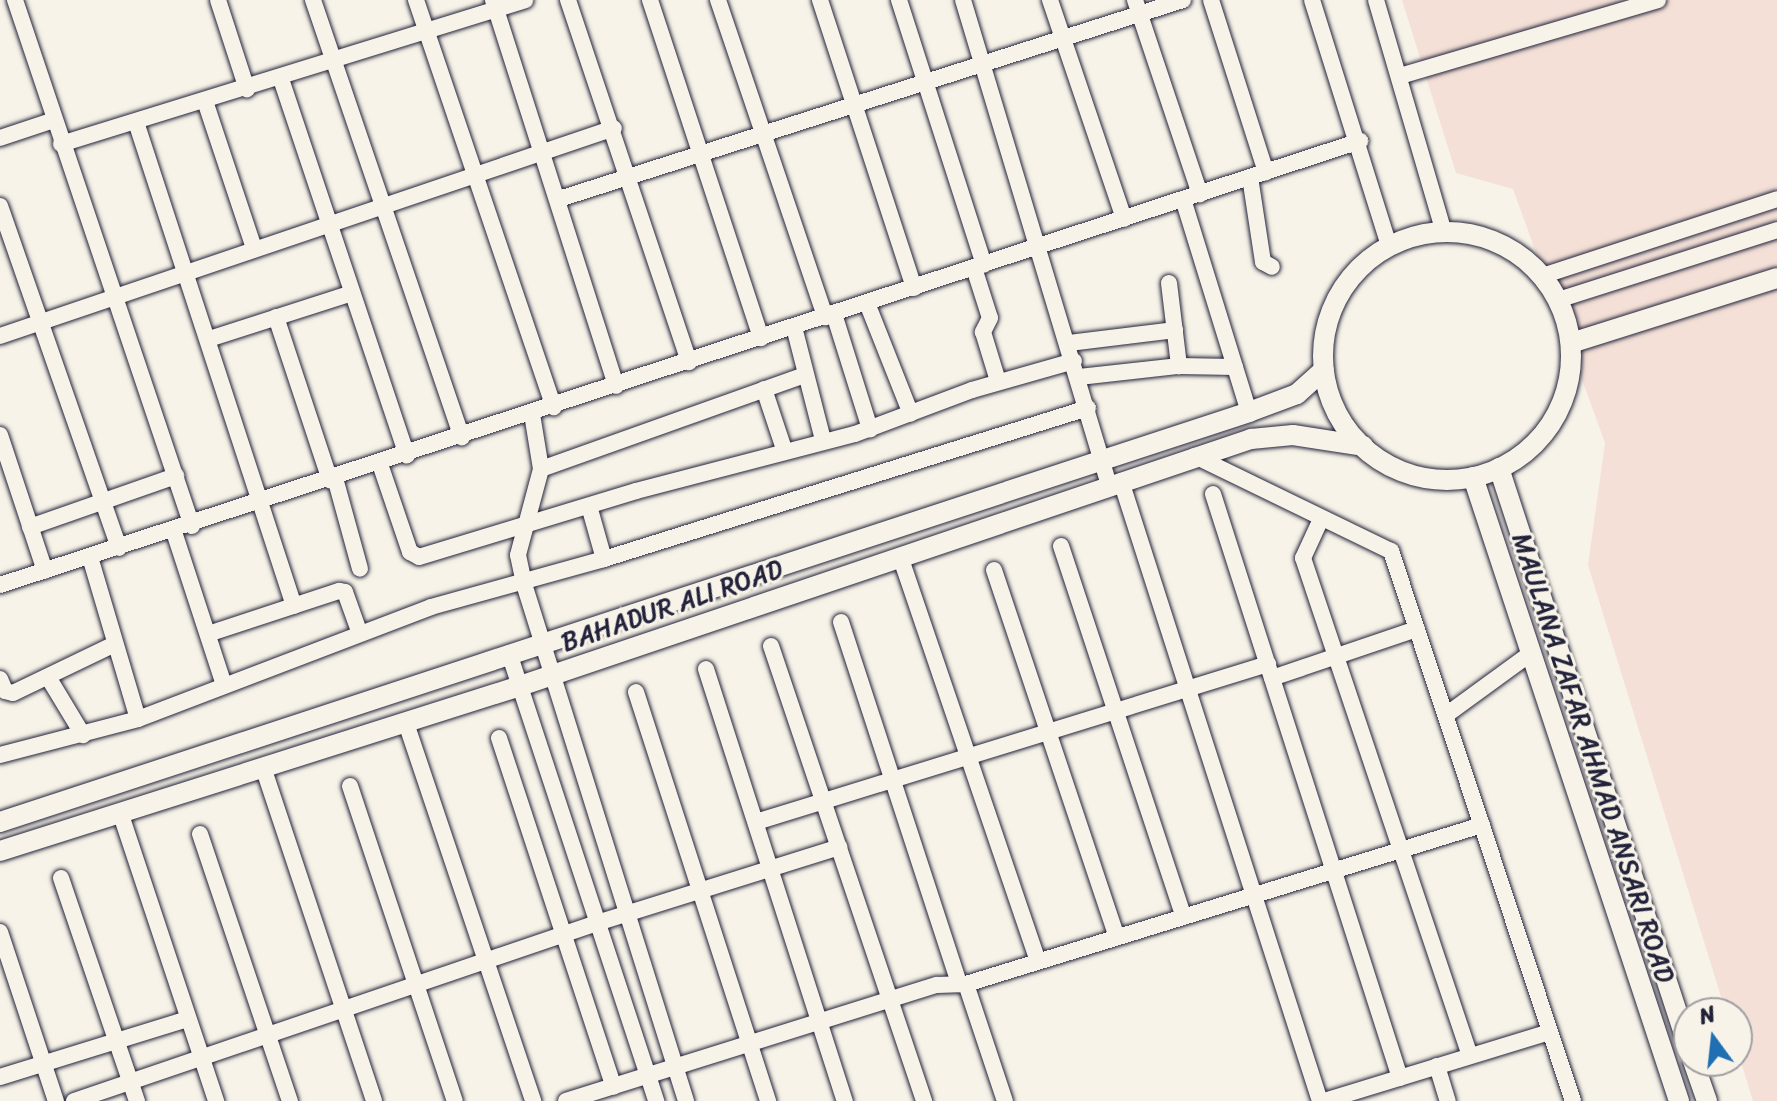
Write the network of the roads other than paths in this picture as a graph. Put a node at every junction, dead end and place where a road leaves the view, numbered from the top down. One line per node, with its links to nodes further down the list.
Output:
1 (15, 0): 30 (street)
2 (218, 0): 27 (street)
3 (313, 0): 22 (street)
4 (416, 0): 20 (street)
5 (525, 0): 18 (street)
6 (568, 0): 32 (street)
7 (650, 0): 38 (street)
8 (718, 0): 33 (street)
9 (820, 0): 29 (street)
10 (899, 0): 26 (street)
11 (963, 0): 23 (street)
12 (1050, 0): 21 (street)
13 (1183, 0): 19 (street)
14 (1211, 0): 40 (street)
15 (1312, 0): 35 (street)
16 (1376, 0): 24 (street)
17 (1658, 0): 24 (street)
18 (495, 5): 20 (street); 37 (street)
19 (1137, 7): 21 (street); 42 (street)
20 (427, 32): 22 (street); 39 (street)
21 (1063, 39): 23 (street); 48 (street)
22 (333, 63): 25 (street); 46 (street)
23 (983, 66): 26 (street); 52 (street)
24 (1400, 76): 51 (street)
25 (281, 79): 27 (street); 49 (street)
26 (927, 85): 29 (street); 55 (street)
27 (247, 89): 28 (street)
28 (205, 101): 31 (street); 54 (street)
29 (855, 107): 33 (street); 61 (street)
30 (54, 120): 34 (street); 36 (street)
31 (136, 122): 36 (street); 57 (street)
32 (614, 128): 37 (street); 41 (street)
33 (764, 133): 38 (street); 66 (street)
34 (0, 138)
35 (1360, 141): 40 (street); 53 (street)
36 (61, 144): 63 (street)
37 (544, 151): 39 (street); 43 (street)
38 (701, 153): 41 (street); 72 (street)
39 (475, 174): 46 (street); 85 (street)
40 (1258, 174): 42 (street); 56 (street)
41 (629, 176): 43 (street); 76 (street)
42 (1200, 194): 44 (street)
43 (559, 199): 83 (street)
44 (1183, 199): 48 (street); 78 (street)
45 (1777, 199): 58 (street)
46 (382, 205): 49 (street); 92 (street)
47 (0, 206): 68 (street)
48 (1124, 219): 52 (street)
49 (328, 223): 54 (street); 62 (street)
50 (1777, 230): 64 (street)
51 (1444, 232): 53 (main road); 58 (main road)
52 (1040, 246): 55 (street); 74 (street)
53 (1389, 246): 80 (main road)
54 (254, 248): 57 (street)
55 (979, 266): 61 (street); 82 (street)
56 (1272, 267)
57 (187, 272): 63 (street); 73 (street)
58 (1542, 276): 64 (main road)
59 (1777, 278): 75 (main road)
60 (1169, 283): 70 (street)
61 (914, 288): 65 (street)
62 (352, 293): 67 (street); 96 (street)
63 (114, 297): 68 (street); 102 (street)
64 (1558, 300): 75 (main road)
65 (867, 303): 66 (street); 89 (street)
66 (829, 316): 69 (street); 90 (street)
67 (276, 317): 73 (street); 104 (street)
68 (39, 322): 71 (street); 107 (street)
69 (794, 327): 72 (street); 81 (street)
70 (1175, 330): 74 (street); 77 (street)
71 (0, 336)
72 (761, 338): 76 (street)
73 (209, 339): 108 (street)
74 (1069, 343): 79 (street)
75 (1571, 343): 100 (main road)
76 (689, 362): 83 (street)
77 (1179, 366): 78 (street); 79 (street)
78 (1235, 367): 87 (street)
79 (1076, 369): 82 (street); 86 (street)
80 (1324, 370): 87 (main road, BAHADUR ALI ROAD); 94 (main road)
81 (805, 375): 84 (street); 93 (street)
82 (998, 381): 89 (street)
83 (616, 386): 85 (street)
84 (764, 389): 95 (street); 101 (street)
85 (554, 407): 88 (street)
86 (1088, 408): 97 (street); 119 (street)
87 (1249, 412): 97 (main road, BAHADUR ALI ROAD)
88 (532, 414): 92 (street); 101 (street)
89 (911, 414): 90 (street)
90 (870, 429): 93 (street)
91 (0, 435): 113 (street)
92 (462, 437): 96 (street)
93 (823, 440): 95 (street)
94 (1363, 446): 98 (main road, BAHADUR ALI ROAD); 103 (main road)
95 (784, 449): 109 (street)
96 (407, 455): 99 (street)
97 (1102, 456): 105 (street); 130 (main road, BAHADUR ALI ROAD)
98 (1195, 456): 105 (main road, BAHADUR ALI ROAD); 110 (street)
99 (380, 464): 104 (street); 112 (street)
100 (1499, 468): 103 (main road); 182 (main road, MAULANA ZAFAR AHMAD ANSARI ROAD)
101 (541, 469): 112 (street)
102 (176, 476): 107 (street); 111 (street)
103 (1473, 477): 134 (main road, MAULANA ZAFAR AHMAD ANSARI ROAD)
104 (333, 479): 108 (street); 120 (street)
105 (1115, 483): 117 (main road, BAHADUR ALI ROAD); 143 (street)
106 (1213, 494): 137 (street)
107 (101, 502): 113 (street); 116 (street)
108 (259, 503): 111 (street); 125 (street)
109 (589, 506): 112 (street); 119 (street)
110 (1321, 519): 127 (street); 135 (street)
111 (192, 526): 114 (street)
112 (527, 526): 123 (street)
113 (30, 527): 122 (street)
114 (174, 532): 116 (street); 129 (street)
115 (1061, 546): 145 (street)
116 (119, 548): 118 (street)
117 (900, 556): 138 (main road, BAHADUR ALI ROAD); 153 (street)
118 (90, 557): 122 (street); 131 (street)
119 (604, 559): 123 (street)
120 (360, 569)
121 (994, 570): 149 (street)
122 (45, 571): 124 (street)
123 (524, 584): 128 (street); 130 (street)
124 (0, 585)
125 (294, 606): 128 (street); 129 (street)
126 (841, 622): 155 (street)
127 (1417, 629): 135 (street); 146 (street)
128 (359, 631): 141 (street)
129 (208, 634): 141 (street)
130 (539, 643): 133 (main road, BAHADUR ALI ROAD); 138 (street)
131 (115, 644): 139 (street); 147 (street)
132 (771, 646): 157 (street)
133 (509, 653): 142 (street); 159 (main road, BAHADUR ALI ROAD)
134 (1531, 653): 146 (street); 220 (main road, MAULANA ZAFAR AHMAD ANSARI ROAD)
135 (1336, 657): 137 (street); 164 (street)
136 (706, 669): 160 (street)
137 (1270, 671): 143 (street); 167 (street)
138 (550, 676): 142 (main road, BAHADUR ALI ROAD); 171 (street)
139 (48, 677): 140 (street); 150 (street)
140 (0, 679)
141 (224, 685): 147 (street)
142 (520, 686): 148 (main road, BAHADUR ALI ROAD); 173 (street)
143 (1188, 689): 145 (street); 170 (street)
144 (636, 692): 169 (street)
145 (1115, 711): 149 (street); 172 (street)
146 (1446, 715): 161 (street)
147 (138, 719): 150 (street)
148 (406, 723): 154 (main road, BAHADUR ALI ROAD); 177 (street)
149 (1048, 732): 153 (street); 176 (street)
150 (83, 735): 152 (street)
151 (499, 738): 175 (street)
152 (0, 755)
153 (968, 756): 155 (street); 178 (street)
154 (263, 767): 158 (main road, BAHADUR ALI ROAD); 183 (street)
155 (892, 780): 157 (street); 180 (street)
156 (350, 786): 179 (street)
157 (824, 801): 160 (street); 163 (street)
158 (120, 812): 165 (main road, BAHADUR ALI ROAD); 184 (street)
159 (0, 822)
160 (756, 822): 166 (street)
161 (1482, 825): 164 (street); 186 (street)
162 (200, 834): 187 (street)
163 (839, 847): 166 (street); 181 (street)
164 (1401, 849): 167 (street); 191 (street)
165 (0, 851)
166 (770, 866): 169 (street); 185 (street)
167 (1334, 869): 170 (street); 198 (street)
168 (61, 878): 188 (street)
169 (700, 890): 171 (street); 189 (street)
170 (1253, 893): 172 (street); 217 (street)
171 (626, 914): 173 (street); 194 (street)
172 (1183, 915): 176 (street)
173 (597, 923): 175 (street); 195 (street)
174 (0, 932): 192 (street)
175 (564, 935): 177 (street); 200 (street)
176 (1117, 937): 178 (street)
177 (486, 961): 179 (street); 210 (street)
178 (1038, 961): 180 (street)
179 (416, 984): 183 (street); 209 (street)
180 (963, 984): 181 (street); 216 (street)
181 (891, 1000): 185 (street); 215 (street)
182 (1673, 1000)
183 (346, 1008): 187 (street); 208 (street)
184 (187, 1019): 188 (street); 190 (street)
185 (820, 1022): 189 (street); 214 (street)
186 (1550, 1032): 191 (street); 219 (street)
187 (268, 1034): 190 (street); 207 (street)
188 (116, 1039): 192 (street); 199 (street)
189 (750, 1044): 194 (street); 213 (street)
190 (201, 1056): 199 (street); 206 (street)
191 (1470, 1056): 193 (street)
192 (43, 1062): 196 (street); 203 (street)
193 (1437, 1066): 198 (street); 218 (street)
194 (675, 1067): 195 (street); 212 (street)
195 (647, 1076): 200 (street); 211 (street)
196 (0, 1077)
197 (1699, 1077): 221 (main road)
198 (1400, 1078): 201 (street)
199 (130, 1081): 204 (street); 205 (street)
200 (614, 1087): 202 (street)
201 (1354, 1097): 217 (street)
202 (576, 1100)
203 (56, 1101)
204 (74, 1101)
205 (137, 1101)
206 (216, 1101)
207 (290, 1101)
208 (374, 1101)
209 (455, 1101)
210 (533, 1101)
211 (656, 1101)
212 (686, 1101)
213 (768, 1101)
214 (845, 1101)
215 (924, 1101)
216 (1005, 1101)
217 (1325, 1101)
218 (1448, 1101)
219 (1573, 1101)
220 (1679, 1101)
221 (1707, 1101)

